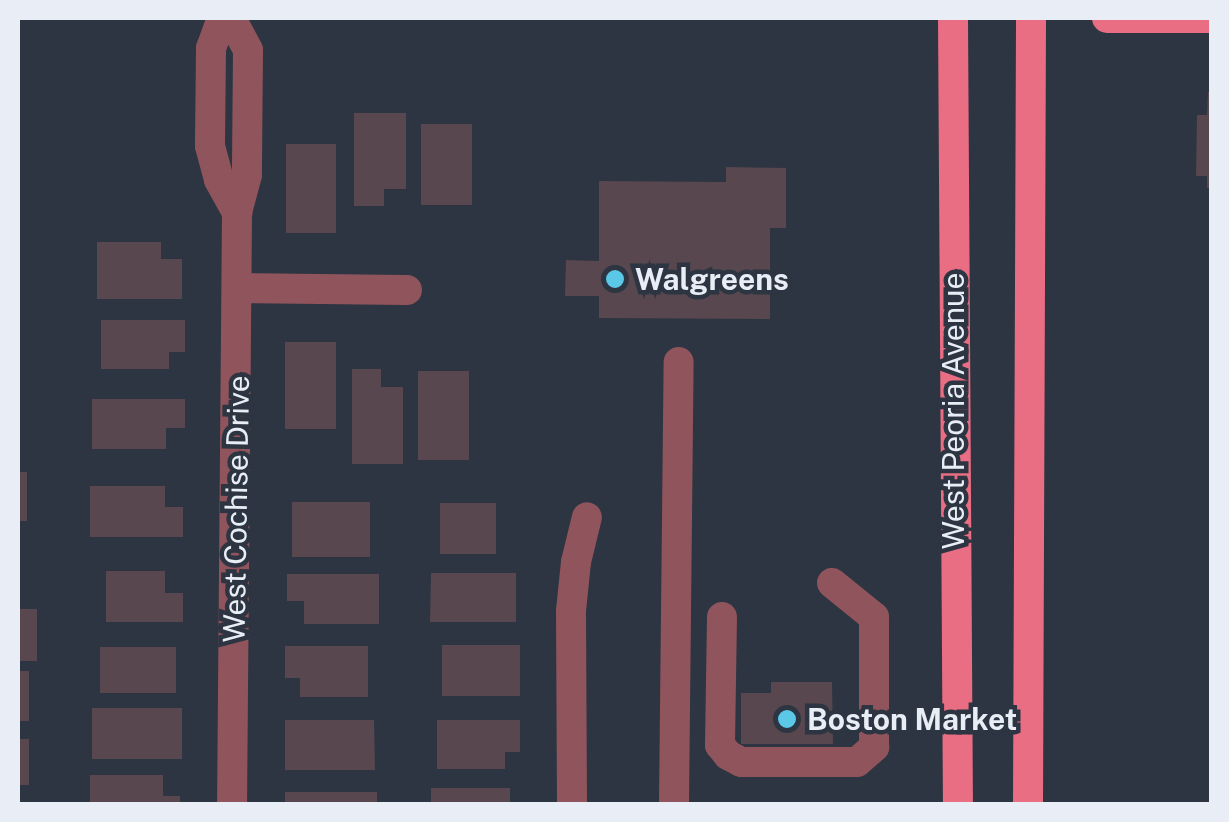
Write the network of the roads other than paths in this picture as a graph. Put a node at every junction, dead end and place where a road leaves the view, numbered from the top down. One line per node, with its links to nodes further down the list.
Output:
1 (222, 18): 7 (street, West Cochise Drive)
2 (230, 18): 7 (street, West Cochise Drive)
3 (952, 18): 17 (main road, West Peoria Avenue)
4 (1031, 18): 18 (main road)
5 (1106, 18): 6 (main road)
6 (1212, 18)
7 (238, 213): 8 (street, West Cochise Drive)
8 (238, 288): 9 (street); 14 (street, West Cochise Drive)
9 (406, 290)
10 (679, 362): 16 (street)
11 (587, 518): 15 (street)
12 (832, 583): 13 (street)
13 (722, 617)
14 (232, 804)
15 (572, 804)
16 (674, 804)
17 (958, 804)
18 (1028, 804)

